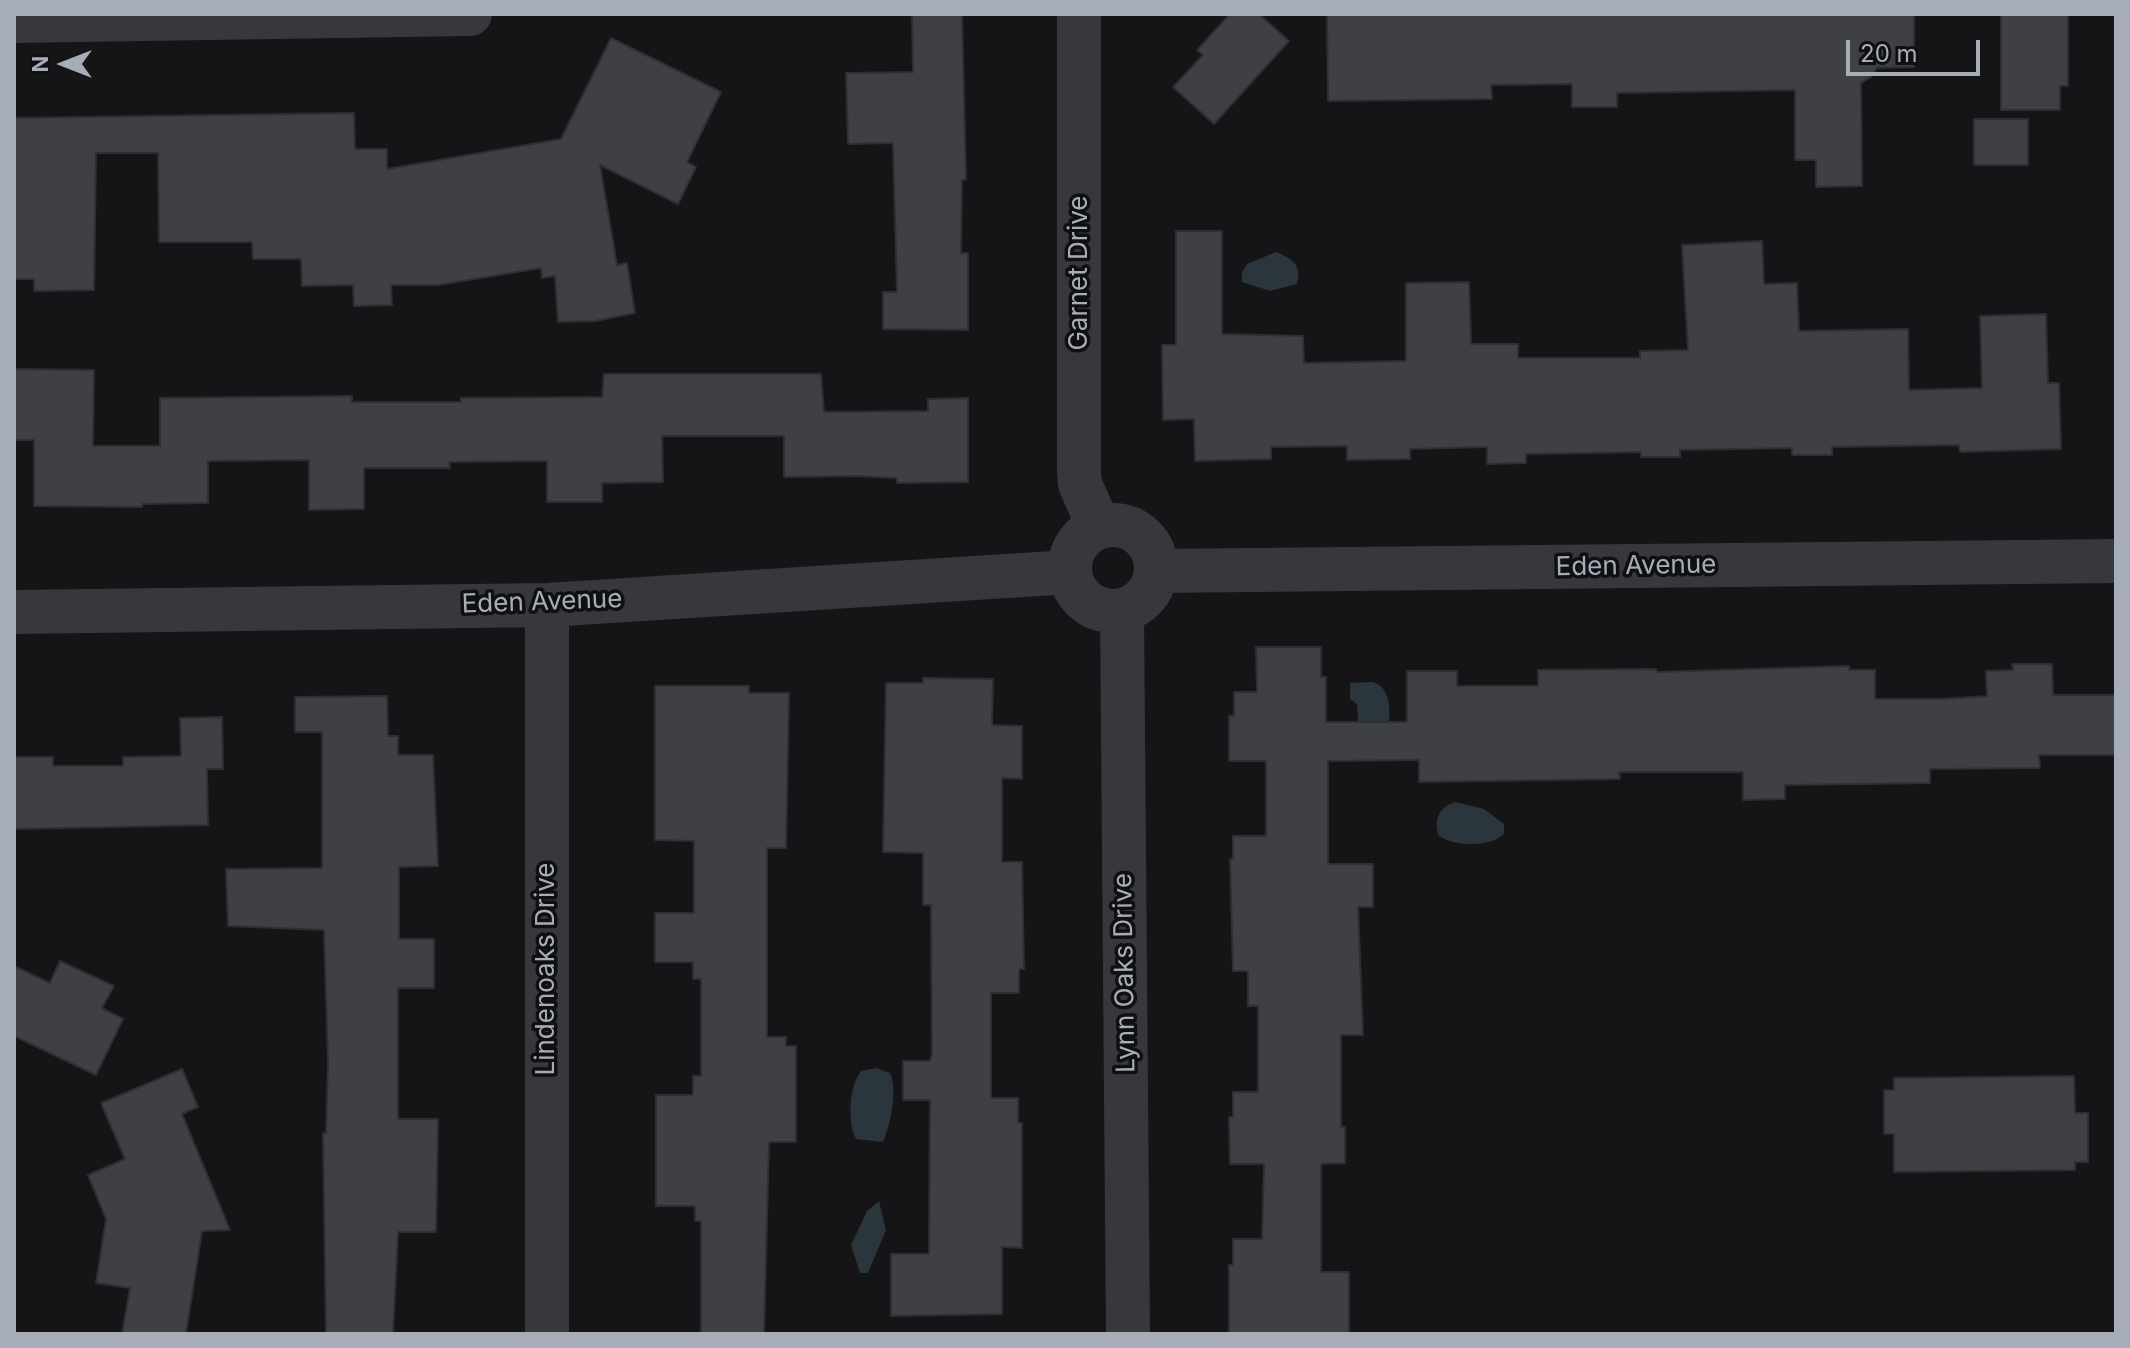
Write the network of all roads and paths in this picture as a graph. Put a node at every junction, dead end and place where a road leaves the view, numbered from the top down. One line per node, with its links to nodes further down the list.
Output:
1 (1079, 14): 4 (street, Garnet Drive)
2 (470, 15): 3 (street)
3 (14, 21)
4 (1099, 527): 6 (street); 7 (street)
5 (2116, 561): 6 (street, Eden Avenue)
6 (1156, 571): 9 (street)
7 (1070, 572): 8 (street, Eden Avenue); 9 (street)
8 (547, 605): 10 (street, Eden Avenue); 11 (street, Lindenoaks Drive)
9 (1122, 611): 12 (street, Lynn Oaks Drive)
10 (14, 612)
11 (547, 1334)
12 (1128, 1334)

